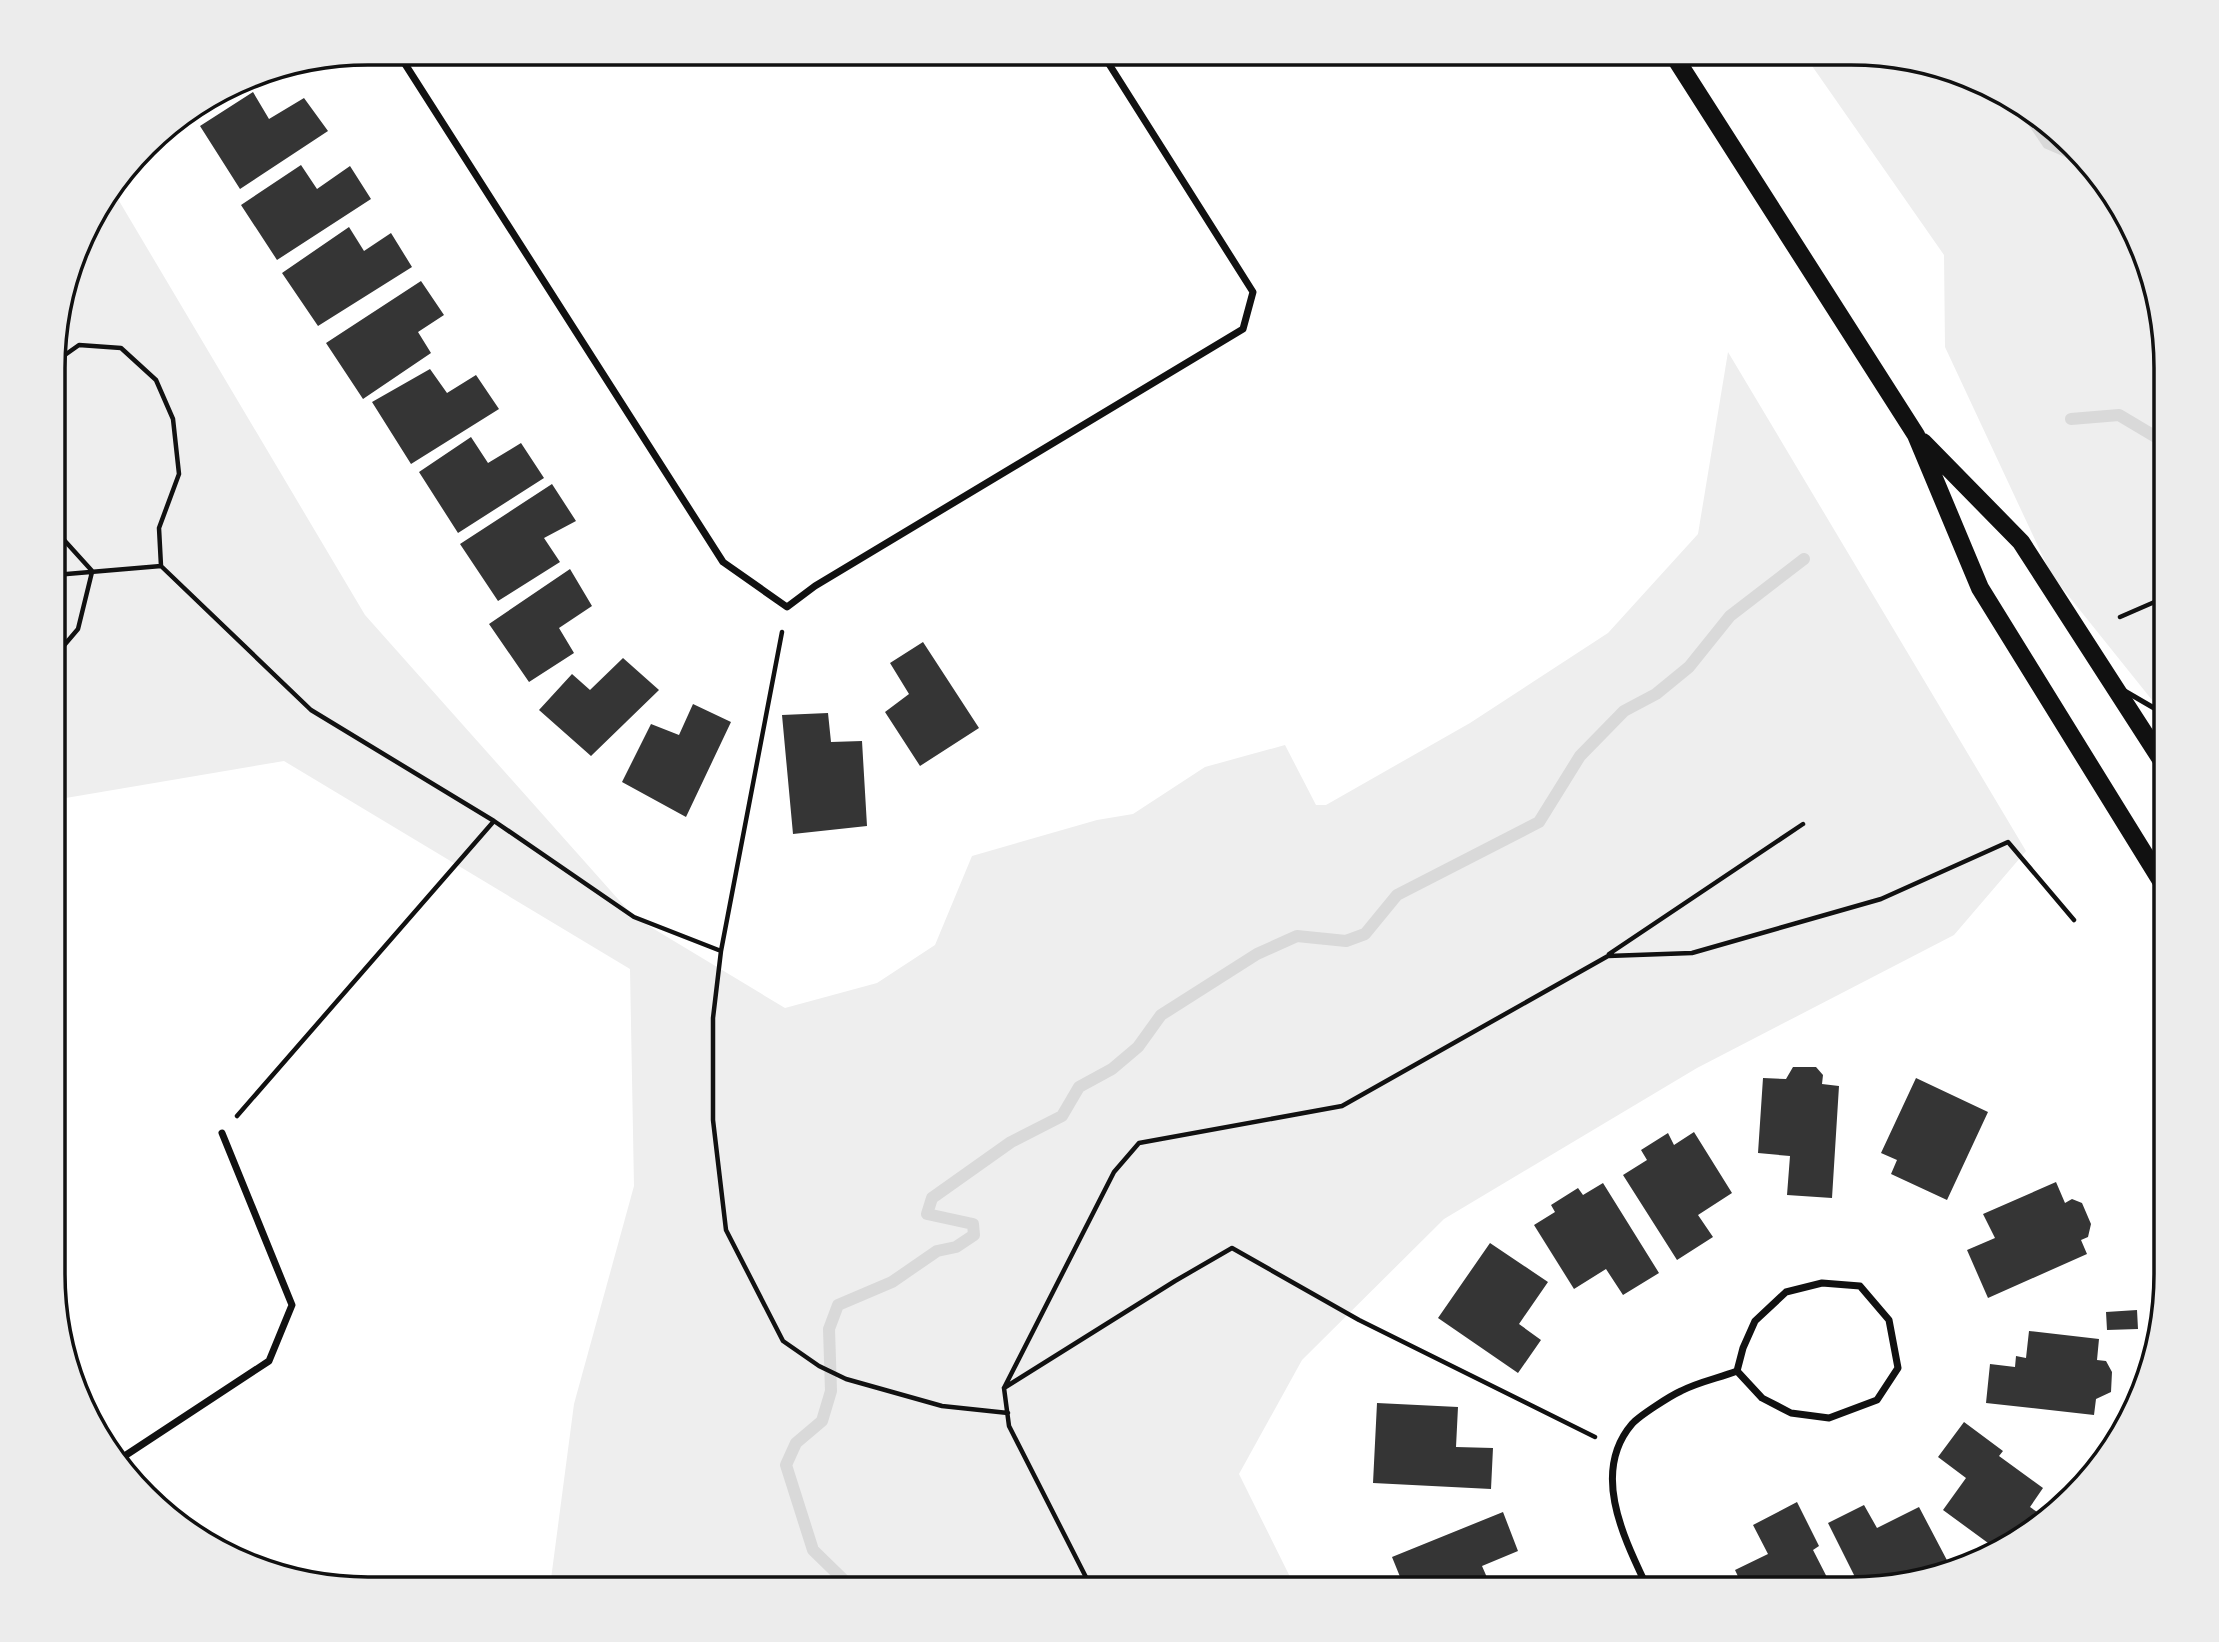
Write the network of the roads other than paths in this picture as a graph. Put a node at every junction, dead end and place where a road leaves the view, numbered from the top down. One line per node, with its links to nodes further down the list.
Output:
1 (406, 65): 2 (street)
2 (1110, 65)
3 (1680, 65): 4 (main road)
4 (1916, 435): 5 (main road); 8 (main road)
5 (2114, 685): 6 (lane); 7 (main road)
6 (2154, 708)
7 (2154, 748)
8 (2154, 852)
9 (222, 1133): 11 (street)
10 (1737, 1371): 10 (street); 12 (street)
11 (125, 1456)
12 (1642, 1577)

